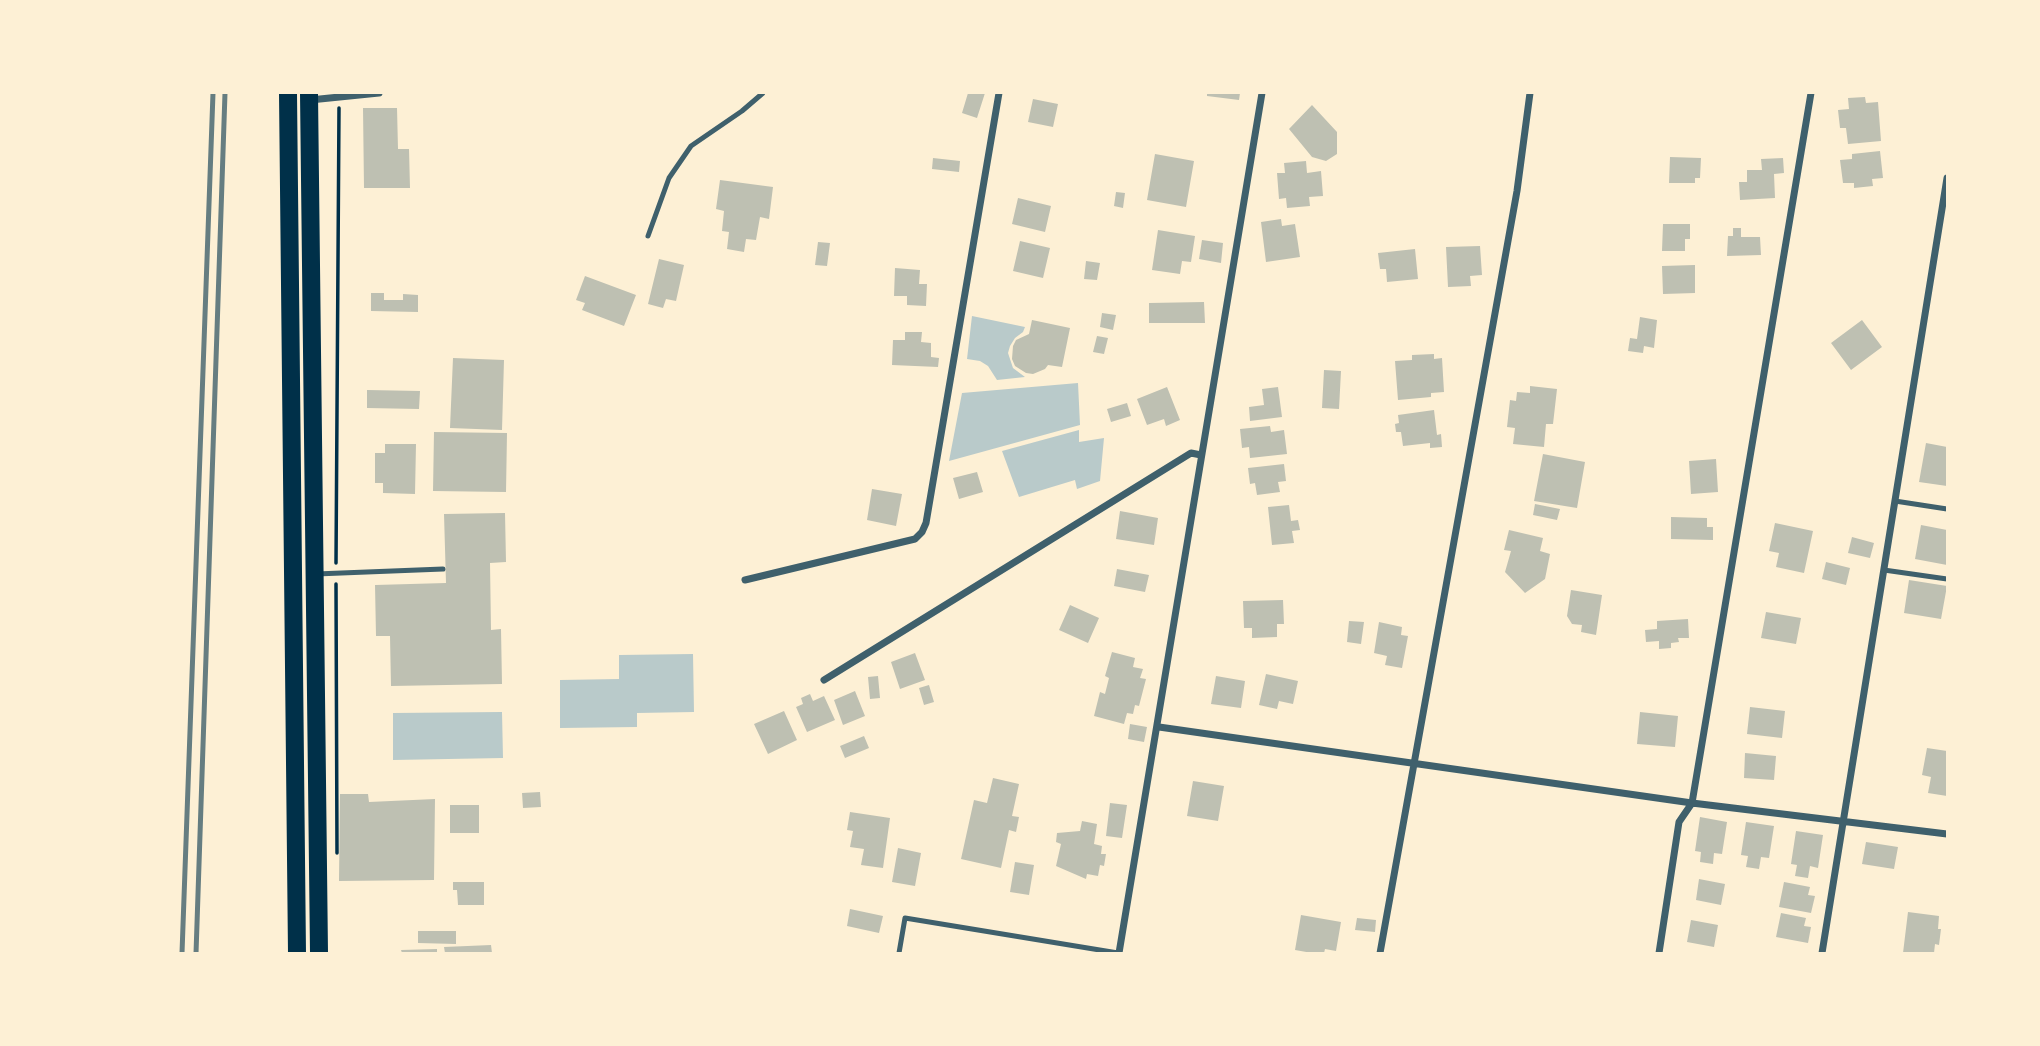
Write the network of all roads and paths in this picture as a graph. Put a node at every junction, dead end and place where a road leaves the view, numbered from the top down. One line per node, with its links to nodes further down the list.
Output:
1 (288, 93): 28 (highway)
2 (379, 93): 9 (street)
3 (763, 93): 11 (lane)
4 (999, 93): 20 (street)
5 (1262, 93): 12 (street)
6 (1531, 93): 23 (street)
7 (1811, 93): 24 (street)
8 (309, 96): 9 (street); 18 (highway)
9 (339, 98): 17 (path)
10 (1947, 178): 13 (street)
11 (648, 236)
12 (1201, 455): 21 (street); 22 (street)
13 (1895, 501): 14 (lane); 16 (street)
14 (1947, 509)
15 (443, 569): 17 (lane)
16 (1884, 570): 19 (lane); 25 (street)
17 (336, 573): 18 (lane); 27 (path)
18 (314, 574): 29 (highway)
19 (1947, 579)
20 (745, 580)
21 (824, 680)
22 (1158, 727): 23 (street); 31 (street)
23 (1414, 764): 24 (street); 32 (street)
24 (1692, 803): 25 (street); 33 (street)
25 (1843, 823): 26 (street); 34 (street)
26 (1947, 834)
27 (337, 858)
28 (297, 953)
29 (319, 953)
30 (899, 953): 31 (lane)
31 (1118, 953)
32 (1380, 953)
33 (1658, 953)
34 (1822, 953)

